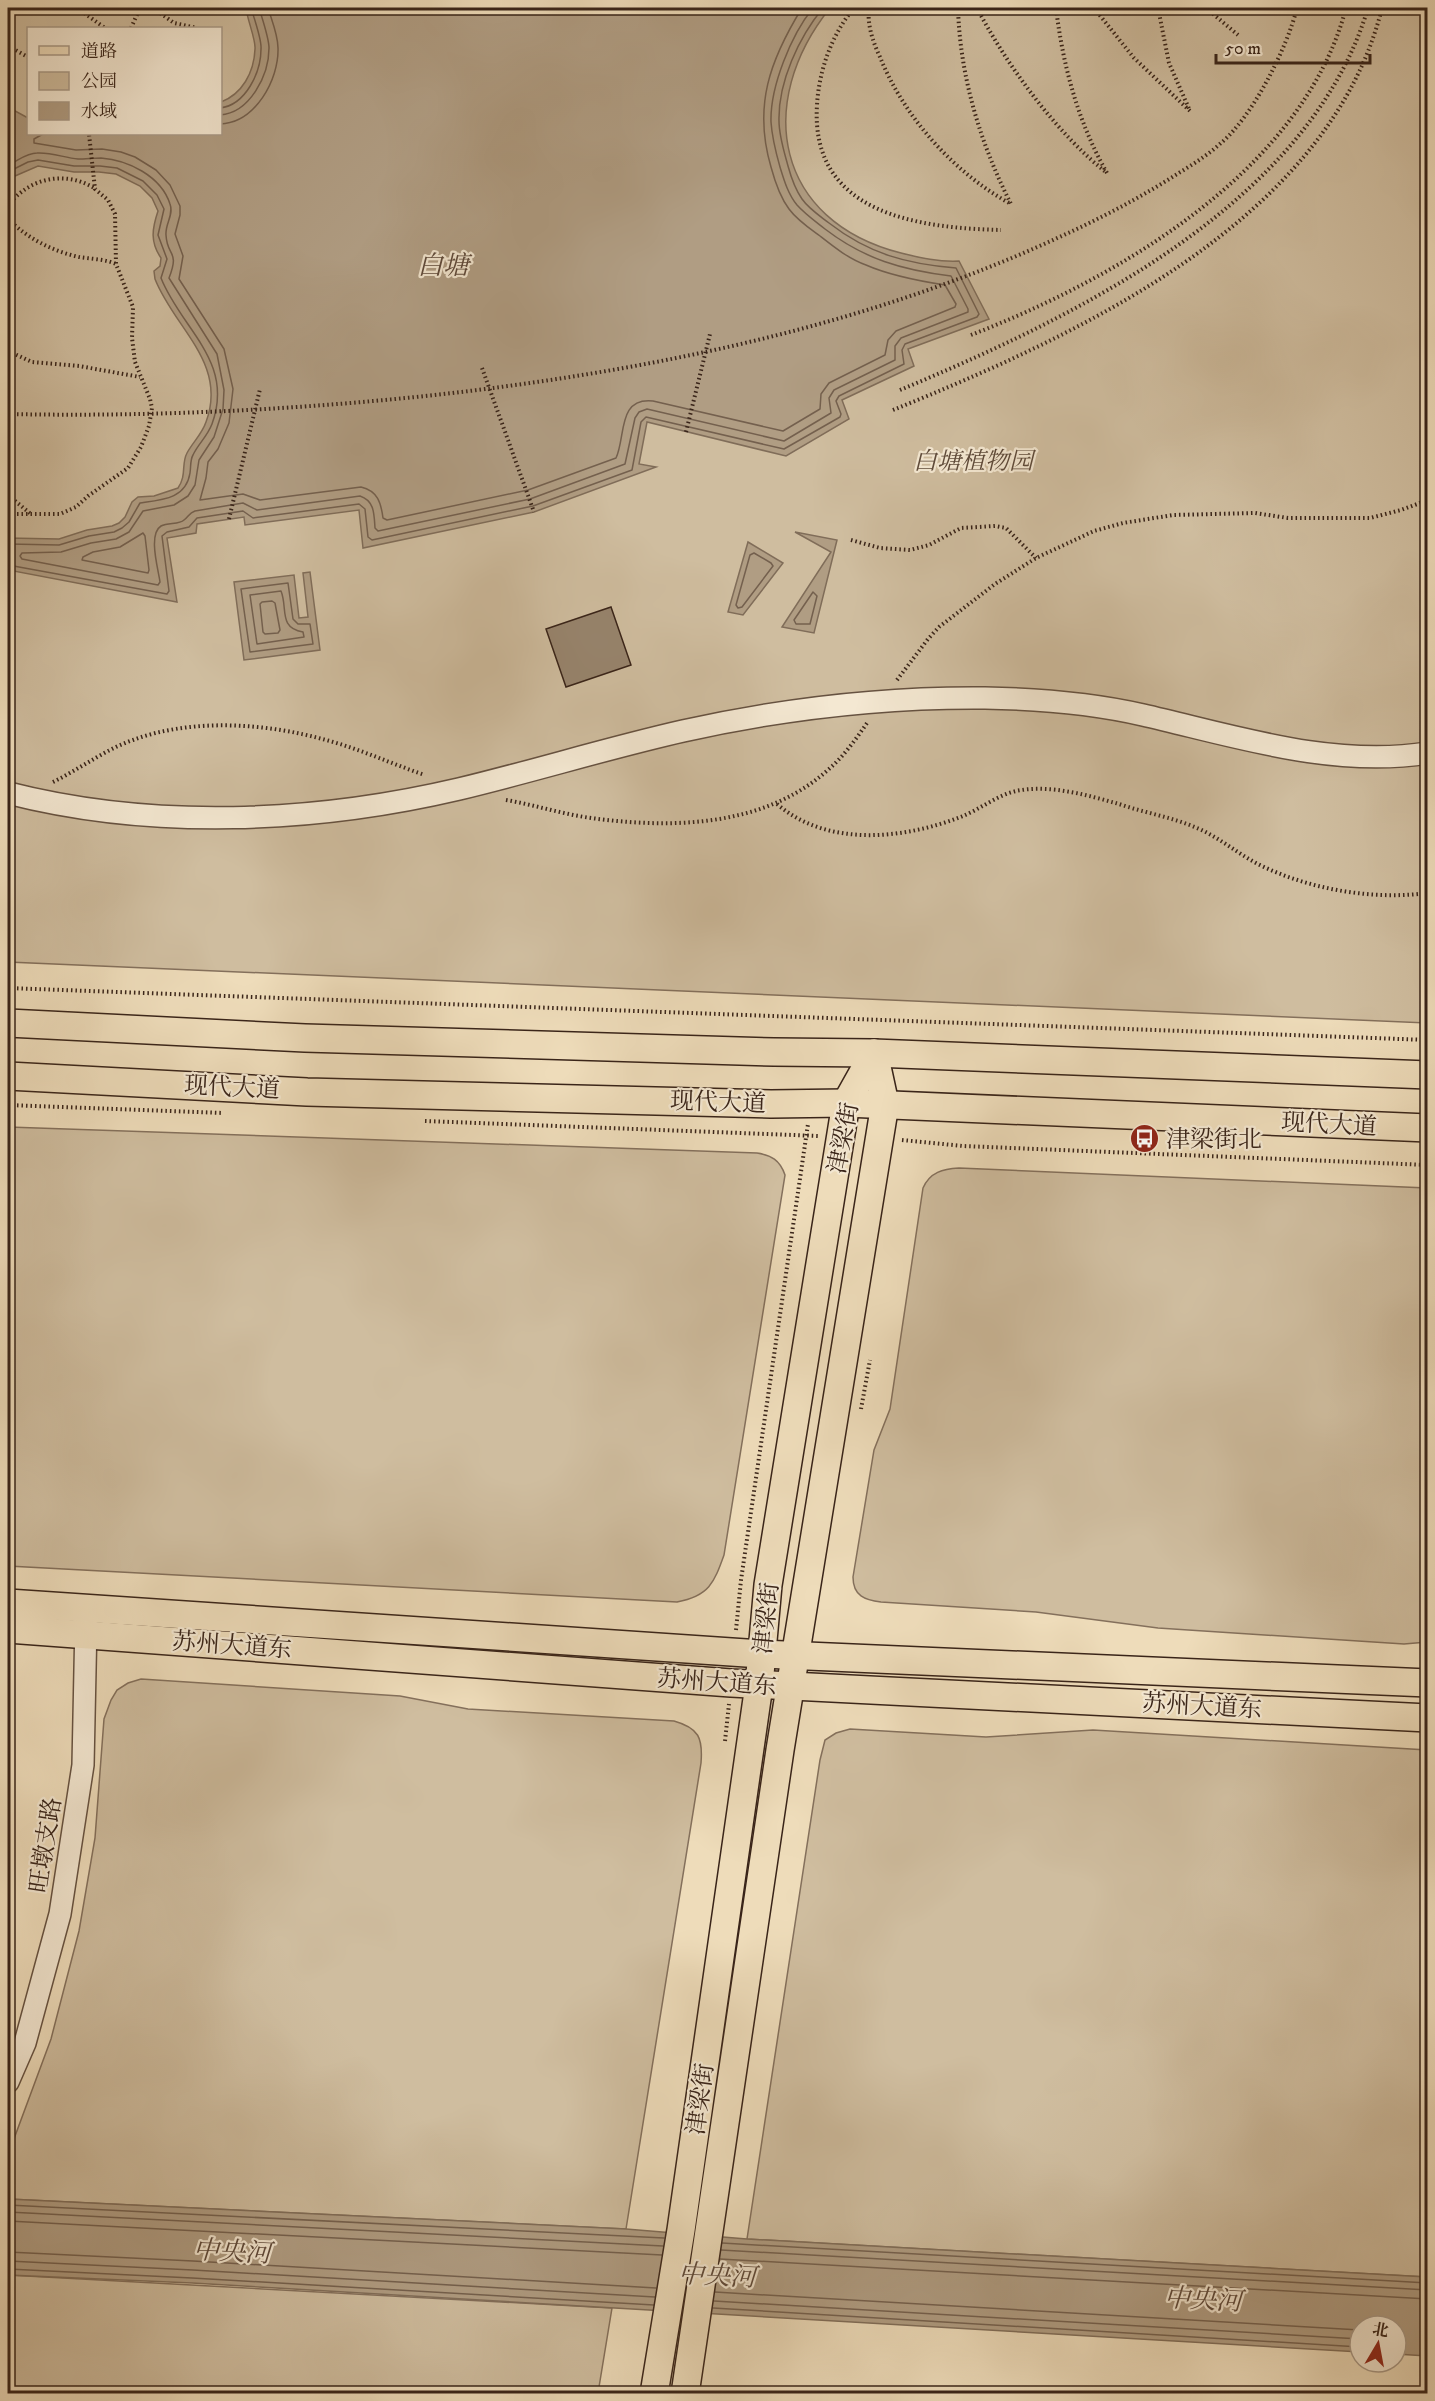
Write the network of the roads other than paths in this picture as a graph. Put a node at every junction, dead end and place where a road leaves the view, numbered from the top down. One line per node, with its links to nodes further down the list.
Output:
1 (1428, 753): 2 (street)
2 (14, 794)
3 (8, 1023): 4 (main road)
4 (874, 1053): 5 (main road); 7 (main road, 津梁街); 8 (main road, 津梁街)
5 (1428, 1075)
6 (8, 1076): 7 (main road, 现代大道)
7 (846, 1103): 8 (main road, 现代大道); 13 (main road, 津梁街)
8 (885, 1104): 9 (main road, 现代大道); 14 (main road, 津梁街)
9 (1428, 1128)
10 (8, 1603): 11 (main road, 苏州大道东)
11 (86, 1621): 12 (main road, 苏州大道东); 13 (main road, 苏州大道东); 16 (main road, 苏州大道东); 19 (street, 旺墩支路)
12 (8, 1629)
13 (761, 1654): 14 (main road, 苏州大道东); 16 (main road, 津梁街)
14 (795, 1656): 15 (main road, 苏州大道东); 17 (main road, 津梁街)
15 (1428, 1683)
16 (759, 1685): 17 (main road, 苏州大道东); 20 (main road, 津梁街)
17 (791, 1687): 18 (main road, 苏州大道东); 21 (main road, 津梁街)
18 (1428, 1718)
19 (8, 2082)
20 (654, 2394)
21 (685, 2394)

